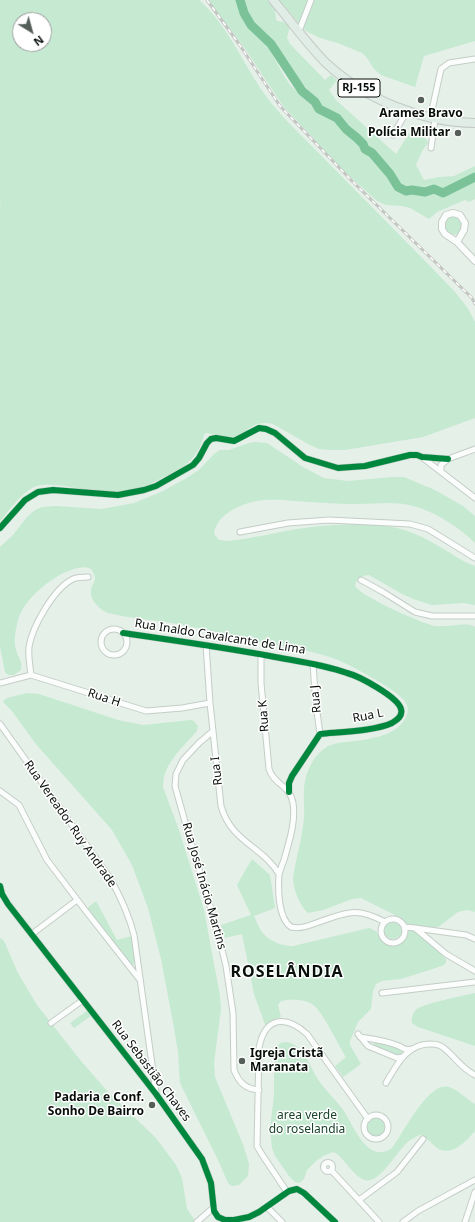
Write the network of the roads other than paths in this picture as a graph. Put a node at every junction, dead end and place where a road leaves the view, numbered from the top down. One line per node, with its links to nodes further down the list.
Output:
1 (273, 0): 3 (main road, RJ-155)
2 (311, 0): 3 (street)
3 (299, 31): 5 (main road, RJ-155)
4 (475, 59): 6 (street)
5 (407, 111): 6 (main road, RJ-155); 8 (street)
6 (433, 119): 7 (main road, RJ-155); 9 (street)
7 (475, 124)
8 (392, 134)
9 (431, 148)
10 (458, 242): 10 (street); 11 (street)
11 (475, 261)
12 (475, 449): 14 (street)
13 (422, 457): 14 (street); 15 (street); 17 (street)
14 (448, 459): 15 (street)
15 (441, 471): 16 (street)
16 (474, 496)
17 (0, 528)
18 (240, 532): 19 (street)
19 (475, 558)
20 (88, 577): 27 (street)
21 (361, 580): 22 (street)
22 (475, 616)
23 (123, 633): 23 (street, Rua Inaldo Cavalcante de Lima); 24 (street, Rua Inaldo Cavalcante de Lima)
24 (206, 645): 25 (street, Rua Inaldo Cavalcante de Lima); 29 (street, Rua I)
25 (261, 655): 26 (street, Rua Inaldo Cavalcante de Lima); 34 (street, Rua K)
26 (313, 664): 32 (street, Rua J); 32 (street, Rua L)
27 (31, 675): 28 (street); 29 (street, Rua H)
28 (0, 683)
29 (210, 703): 31 (street, Rua I)
30 (0, 724): 50 (street, Rua Vereador Ruy Andrade)
31 (213, 731): 37 (street, Rua I); 59 (street, Rua José Inácio Martins)
32 (320, 734): 33 (street)
33 (292, 776): 34 (street); 36 (street)
34 (278, 783): 36 (street)
35 (0, 791): 41 (street)
36 (289, 792): 38 (street)
37 (271, 863): 38 (street); 39 (street, Rua I)
38 (283, 863): 39 (street)
39 (280, 874): 44 (street)
40 (0, 886): 43 (street, Rua Sebastião Chaves)
41 (77, 900): 47 (street); 50 (street)
42 (0, 901): 43 (street)
43 (8, 904): 47 (street, Rua Sebastião Chaves)
44 (385, 922): 45 (street); 45 (street)
45 (405, 928): 46 (street)
46 (415, 928): 48 (street); 49 (street)
47 (32, 934): 53 (street, Rua Sebastião Chaves)
48 (475, 940)
49 (475, 971)
50 (141, 981): 60 (street, Rua Vereador Ruy Andrade)
51 (475, 982): 52 (street)
52 (382, 993)
53 (83, 1000): 54 (street); 60 (street, Rua Sebastião Chaves)
54 (51, 1023)
55 (412, 1049): 56 (street); 56 (street); 57 (street)
56 (402, 1057): 58 (street)
57 (475, 1075)
58 (386, 1083)
59 (259, 1090): 61 (street); 65 (street)
60 (156, 1094): 69 (street, Rua Sebastião Chaves)
61 (368, 1119): 61 (street)
62 (423, 1139): 67 (street)
63 (331, 1170): 67 (street)
64 (475, 1180): 74 (street)
65 (287, 1192): 68 (street); 72 (street)
66 (475, 1192): 75 (street)
67 (359, 1200): 73 (street)
68 (267, 1207): 69 (street); 71 (street)
69 (214, 1208): 70 (street)
70 (197, 1222)
71 (282, 1222)
72 (335, 1222)
73 (379, 1222)
74 (403, 1222)
75 (465, 1222)

